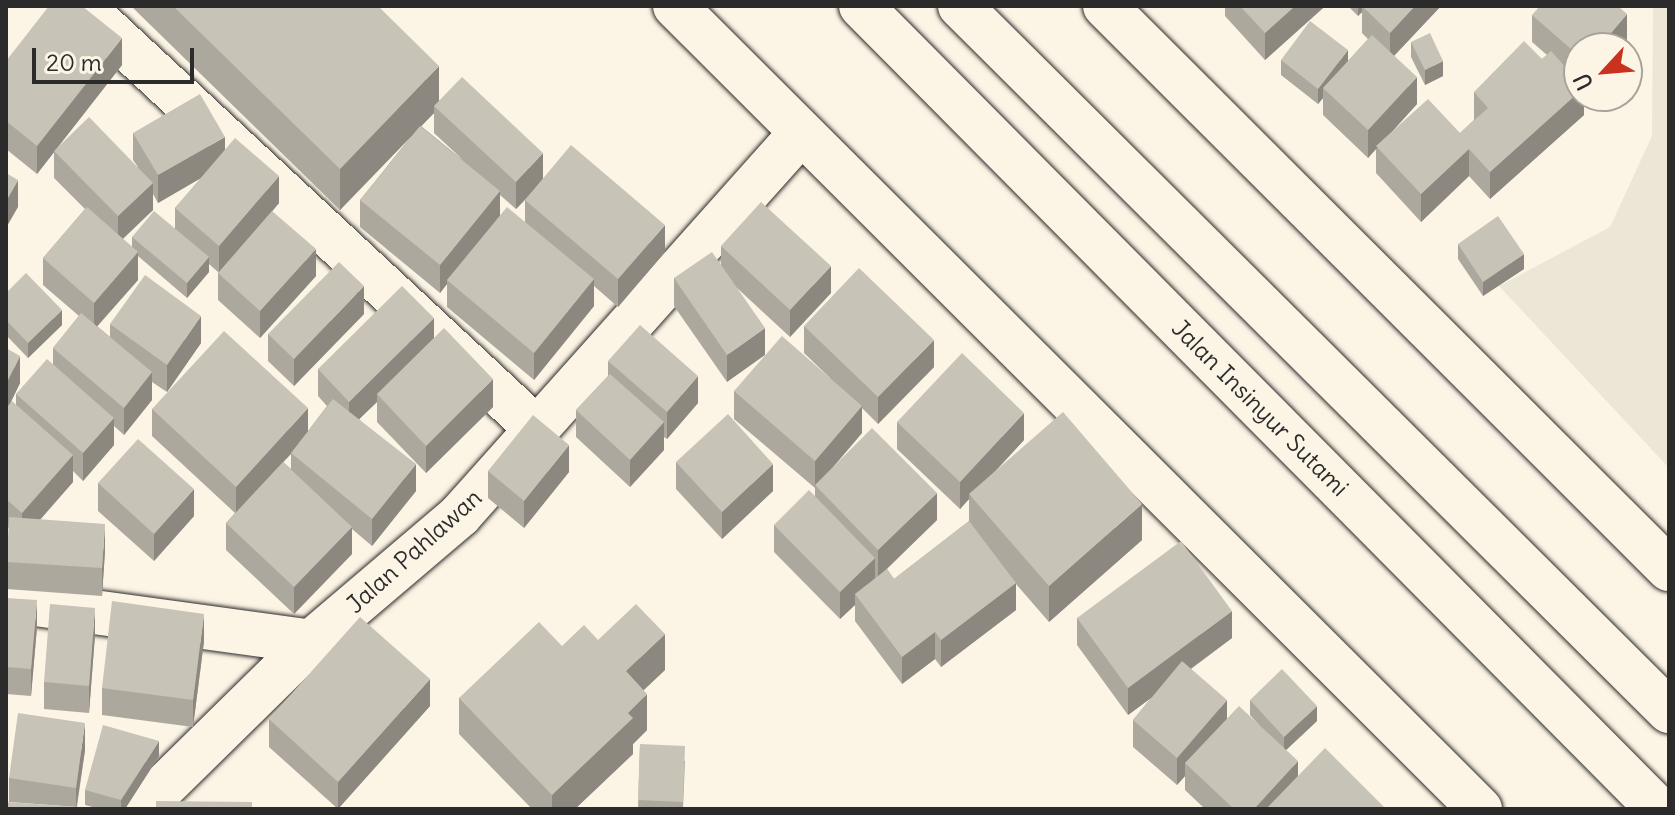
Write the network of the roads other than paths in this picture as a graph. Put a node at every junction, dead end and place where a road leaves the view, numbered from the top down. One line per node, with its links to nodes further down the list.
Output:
1 (82, 6): 7 (main road)
2 (675, 6): 6 (main road)
3 (861, 6): 14 (main road, Jalan Insinyur Sutami)
4 (960, 6): 11 (main road)
5 (1105, 6): 8 (main road)
6 (800, 134): 7 (main road, Jalan Pahlawan); 13 (main road)
7 (537, 429): 10 (main road, Jalan Pahlawan)
8 (1669, 569)
9 (6, 600): 10 (main road)
10 (311, 642): 12 (main road, Jalan Pahlawan)
11 (1669, 711)
12 (141, 809)
13 (1480, 809)
14 (1658, 809)

